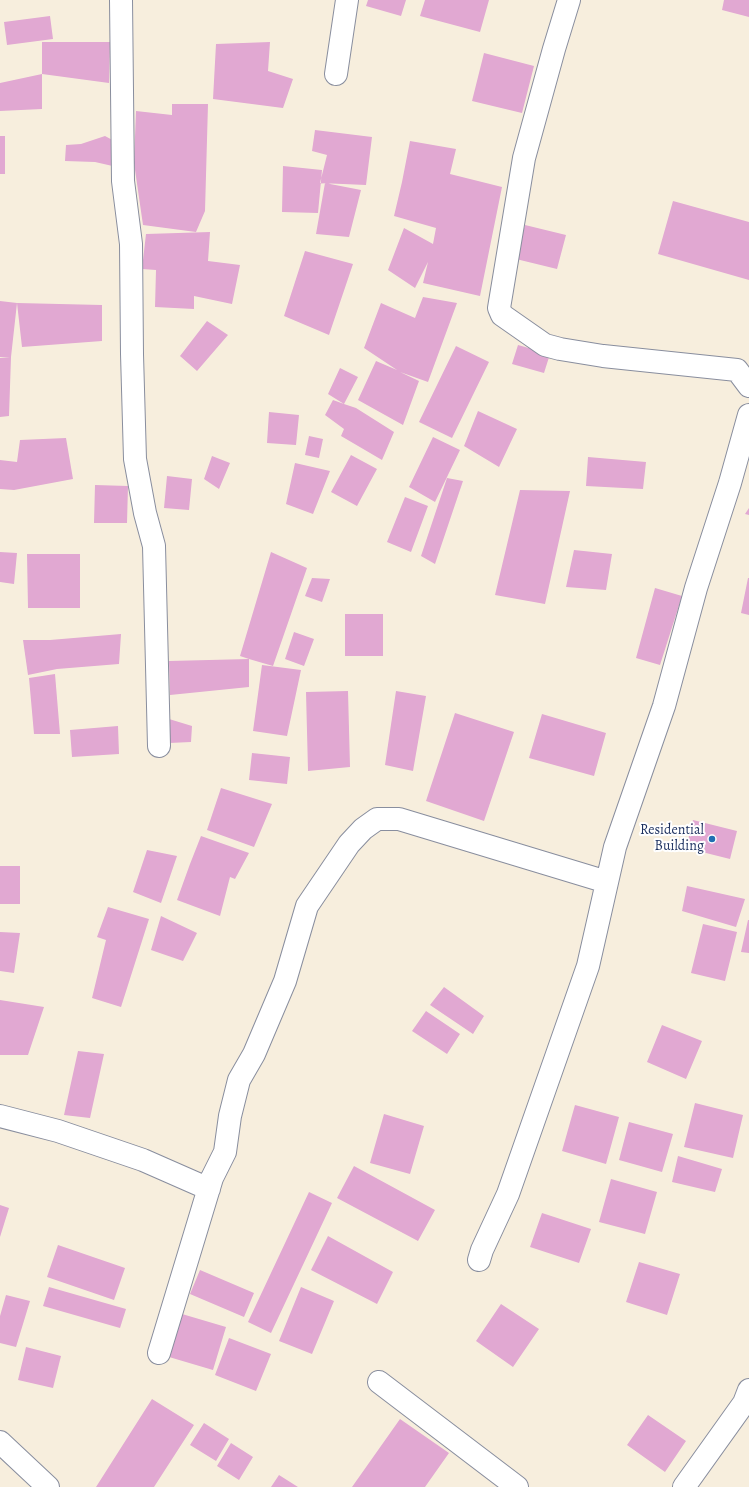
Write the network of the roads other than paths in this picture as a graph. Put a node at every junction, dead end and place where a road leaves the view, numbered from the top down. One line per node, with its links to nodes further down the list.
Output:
1 (121, 0): 7 (street)
2 (346, 0): 4 (street)
3 (569, 0): 5 (street)
4 (336, 74)
5 (745, 372)
6 (749, 415): 8 (street)
7 (159, 746)
8 (607, 882): 10 (street); 11 (street)
9 (0, 1116): 10 (street)
10 (209, 1189): 12 (street)
11 (479, 1260)
12 (159, 1353)
13 (379, 1382): 17 (street)
14 (749, 1390): 18 (street)
15 (0, 1442): 16 (street)
16 (48, 1487)
17 (517, 1487)
18 (684, 1487)

